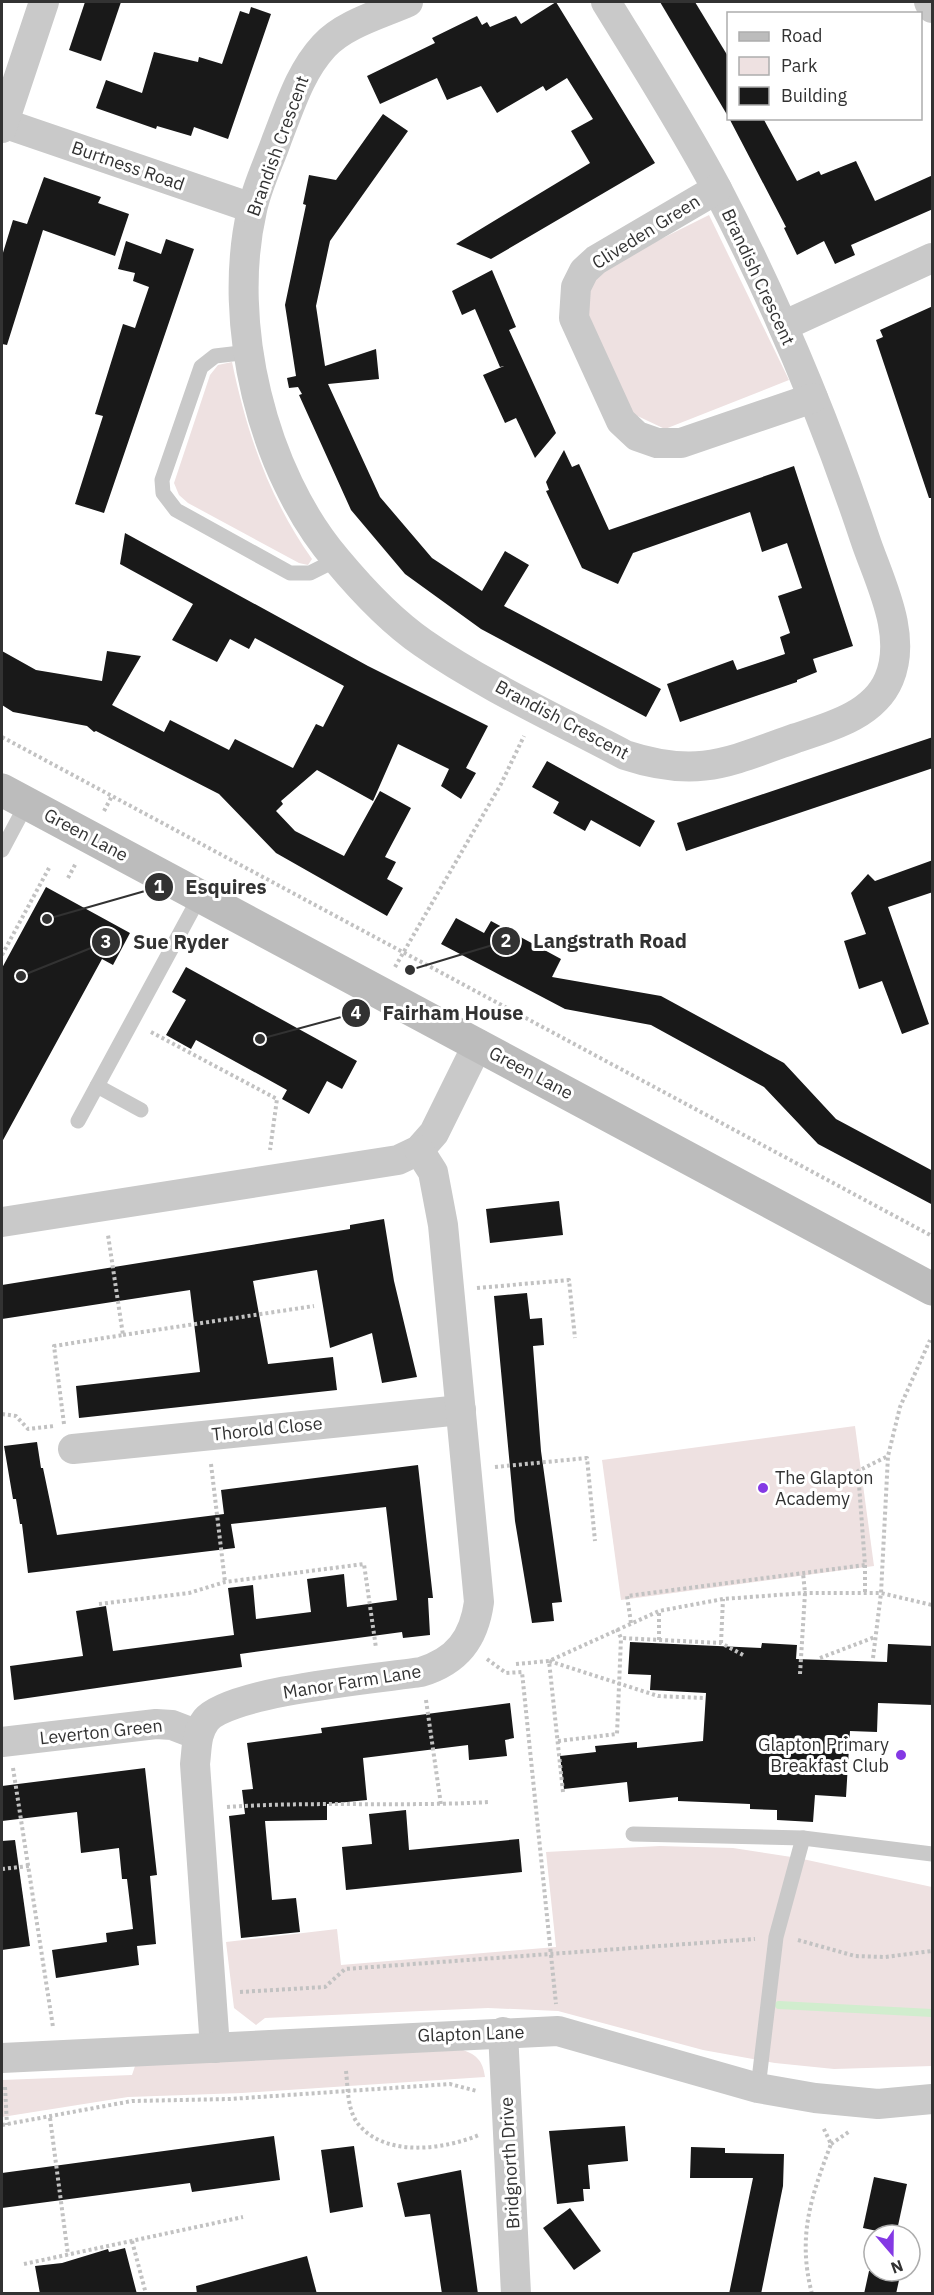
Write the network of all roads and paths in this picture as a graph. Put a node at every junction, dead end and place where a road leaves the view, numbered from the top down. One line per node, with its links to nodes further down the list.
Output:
1 (44, 2): 6 (street)
2 (408, 2): 8 (street, Brandish Crescent)
3 (606, 2): 7 (street, Brandish Crescent)
4 (929, 2): 5 (street)
5 (933, 8)
6 (2, 126): 8 (street, Burtness Road)
7 (717, 189): 10 (street, Brandish Crescent); 12 (street, Cliveden Green)
8 (252, 208): 11 (street, Brandish Crescent)
9 (933, 258): 10 (street)
10 (783, 326): 12 (street, Brandish Crescent)
11 (249, 352): 13 (street, Brandish Crescent); 13 (lane)
12 (813, 398): 14 (street, Brandish Crescent)
13 (336, 560): 14 (street, Brandish Crescent)
14 (537, 708): 20 (path)
15 (2, 737): 20 (path)
16 (14, 796): 17 (lane); 19 (street, Green Lane)
17 (2, 850)
18 (50, 868): 21 (path)
19 (200, 896): 22 (street, Green Lane); 23 (lane)
20 (403, 952): 22 (path); 32 (path)
21 (2, 955)
22 (380, 993): 24 (street, Green Lane)
23 (132, 1022): 25 (lane); 29 (path)
24 (478, 1044): 28 (street); 33 (street, Green Lane)
25 (97, 1086): 26 (lane); 27 (lane)
26 (141, 1110)
27 (78, 1121)
28 (419, 1150): 29 (street); 34 (street, Manor Farm Lane)
29 (267, 1181): 30 (street)
30 (104, 1206): 31 (street); 36 (path)
31 (2, 1222)
32 (933, 1236)
33 (933, 1289)
34 (450, 1291): 37 (path); 39 (street, Manor Farm Lane)
35 (314, 1306): 36 (path)
36 (123, 1335): 42 (path)
37 (575, 1338)
38 (930, 1340): 43 (path)
39 (461, 1410): 41 (street, Thorold Close); 44 (street, Manor Farm Lane)
40 (2, 1414): 42 (path)
41 (207, 1435): 42 (street, Thorold Close); 48 (path)
42 (68, 1437)
43 (888, 1456): 46 (path); 51 (path)
44 (467, 1470): 45 (path); 62 (street, Manor Farm Lane)
45 (595, 1541)
46 (865, 1565): 47 (path); 50 (path)
47 (803, 1573): 49 (path); 56 (path)
48 (225, 1582): 53 (path); 70 (path)
49 (805, 1593): 50 (path); 52 (path); 69 (path)
50 (865, 1593): 51 (path)
51 (881, 1593): 54 (path); 58 (path)
52 (723, 1599): 55 (path); 61 (path)
53 (99, 1604)
54 (933, 1605)
55 (659, 1611): 56 (path); 60 (path)
56 (631, 1623): 57 (path)
57 (616, 1629): 59 (path); 66 (path)
58 (875, 1637): 64 (path); 65 (path)
59 (621, 1638): 60 (path); 71 (path)
60 (659, 1640): 61 (path)
61 (722, 1643): 63 (path)
62 (466, 1644): 68 (street, Manor Farm Lane); 87 (path)
63 (745, 1656)
64 (820, 1658)
65 (873, 1658)
66 (549, 1661): 67 (path); 71 (path); 74 (path)
67 (516, 1664)
68 (422, 1672): 70 (street, Manor Farm Lane); 78 (path)
69 (800, 1674)
70 (381, 1678): 73 (street, Manor Farm Lane)
71 (619, 1683): 72 (path); 74 (path)
72 (703, 1698)
73 (198, 1735): 75 (street, Leverton Green); 79 (street)
74 (558, 1741): 76 (path)
75 (3, 1742): 83 (path)
76 (563, 1792)
77 (490, 1802): 78 (path)
78 (441, 1805): 79 (path)
79 (198, 1809): 88 (street)
80 (633, 1834): 81 (lane)
81 (802, 1838): 82 (lane); 85 (lane)
82 (933, 1854)
83 (29, 1866): 84 (path); 93 (path)
84 (2, 1869)
85 (776, 1937): 86 (path); 87 (path); 95 (lane)
86 (933, 1951)
87 (550, 1953): 88 (path); 89 (path)
88 (212, 1994): 92 (street)
89 (558, 2031): 90 (street, Glapton Lane); 95 (street, Glapton Lane)
90 (503, 2032): 91 (street, Glapton Lane); 98 (street, Bridgnorth Drive)
91 (342, 2040): 92 (street, Glapton Lane); 96 (path)
92 (215, 2048): 93 (street, Glapton Lane)
93 (58, 2055): 94 (street, Glapton Lane)
94 (2, 2058): 101 (path)
95 (758, 2088): 97 (street, Glapton Lane)
96 (348, 2091): 98 (path); 100 (path); 102 (path)
97 (815, 2098): 99 (street, Glapton Lane); 109 (path)
98 (507, 2099): 102 (street, Bridgnorth Drive)
99 (933, 2099)
100 (50, 2118): 101 (path); 105 (path)
101 (4, 2125)
102 (508, 2130): 108 (street, Bridgnorth Drive)
103 (243, 2217): 104 (path)
104 (132, 2241): 105 (path); 107 (path)
105 (68, 2255): 106 (path)
106 (24, 2264)
107 (146, 2294)
108 (516, 2294)
109 (812, 2294)

